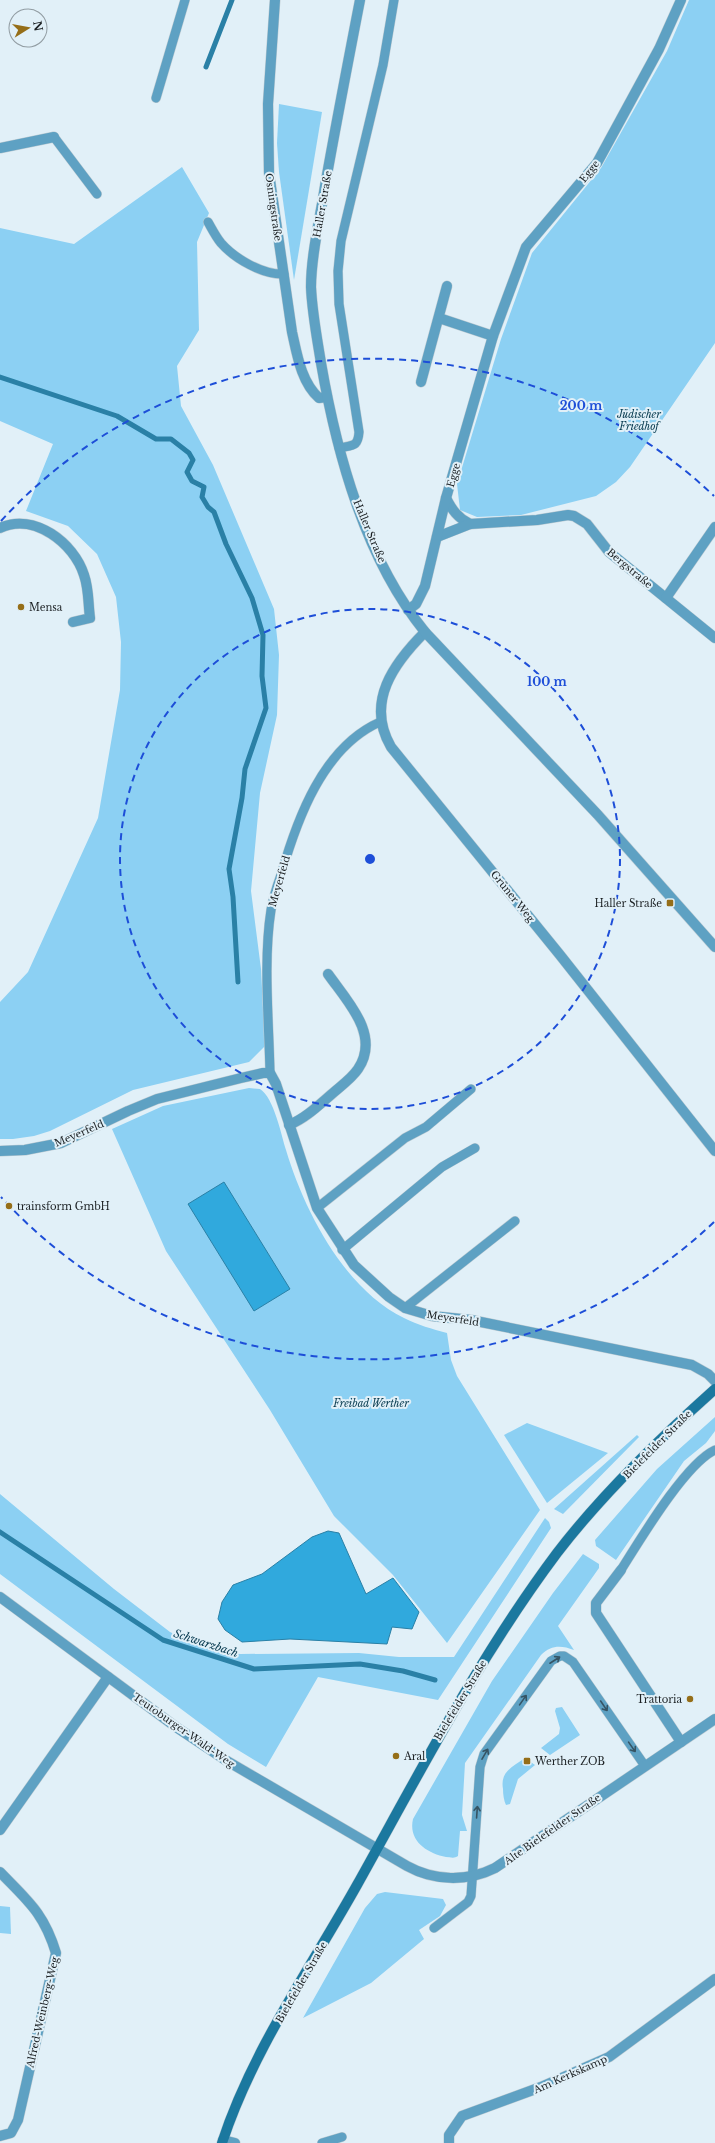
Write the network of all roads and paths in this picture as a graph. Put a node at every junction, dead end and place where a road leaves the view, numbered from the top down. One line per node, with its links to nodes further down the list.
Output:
1 (185, 0): 6 (lane)
2 (275, 0): 11 (street, Osningstraße)
3 (360, 0): 16 (street, Haller Straße)
4 (394, 0): 17 (lane)
5 (681, 0): 14 (street, Egge)
6 (156, 98)
7 (54, 137): 8 (street); 9 (lane)
8 (0, 148)
9 (97, 194)
10 (208, 222): 11 (lane)
11 (284, 274): 16 (street, Osningstraße)
12 (447, 286): 13 (street)
13 (439, 318): 14 (street); 15 (street)
14 (493, 336): 18 (street, Egge)
15 (421, 382)
16 (327, 397): 17 (street, Haller Straße)
17 (339, 448): 24 (street, Haller Straße)
18 (446, 498): 19 (street); 22 (street, Egge)
19 (470, 524): 22 (street, Bergstraße); 23 (street, Bergstraße)
20 (715, 527): 23 (street)
21 (0, 528): 25 (street)
22 (437, 536): 24 (street, Egge)
23 (666, 598): 27 (street, Bergstraße)
24 (408, 610): 26 (street, Haller Straße)
25 (73, 622)
26 (425, 632): 28 (street, Grüner Weg); 29 (street, Haller Straße)
27 (715, 638)
28 (380, 722): 31 (lane, Meyerfeld); 36 (street, Grüner Weg)
29 (715, 947)
30 (328, 974): 33 (street)
31 (270, 1073): 33 (street, Meyerfeld); 35 (street, Meyerfeld)
32 (471, 1089): 37 (lane)
33 (288, 1125): 37 (street, Meyerfeld)
34 (475, 1148): 39 (lane)
35 (0, 1151)
36 (715, 1151)
37 (317, 1208): 39 (street, Meyerfeld)
38 (515, 1221): 40 (lane)
39 (342, 1250): 40 (street, Meyerfeld)
40 (406, 1308): 41 (street, Meyerfeld)
41 (715, 1381)
42 (715, 1389): 51 (main road, Bielefelder Straße)
43 (715, 1450): 44 (lane)
44 (620, 1570): 48 (street)
45 (0, 1597): 46 (street, Teutoburger-Wald-Weg)
46 (108, 1677): 50 (street); 51 (street, Teutoburger-Wald-Weg)
47 (715, 1719): 48 (street, Alte Bielefelder Straße)
48 (682, 1742): 49 (street, Alte Bielefelder Straße)
49 (645, 1766): 53 (street, Alte Bielefelder Straße); 53 (lane, one-way to 49)
50 (0, 1830)
51 (376, 1849): 53 (street, Alte Bielefelder Straße); 58 (main road, Bielefelder Straße)
52 (0, 1872): 56 (street, Alfred-Weinberg-Weg)
53 (472, 1876): 54 (lane)
54 (434, 1928)
55 (715, 1979): 61 (street, Am Kerkskamp)
56 (0, 2136)
57 (342, 2137): 60 (lane)
58 (222, 2141): 59 (street, Bielefelder Straße)
59 (235, 2143)
60 (322, 2143)
61 (449, 2143)

